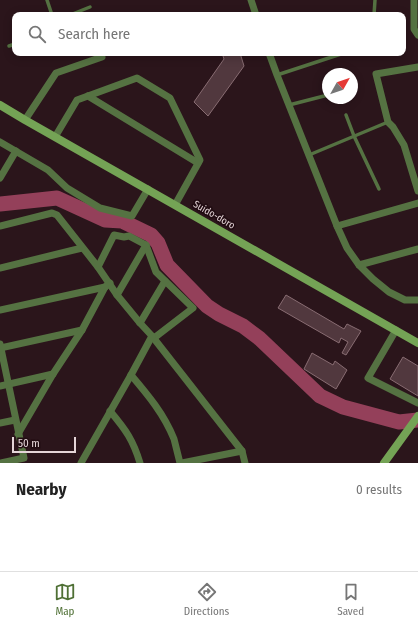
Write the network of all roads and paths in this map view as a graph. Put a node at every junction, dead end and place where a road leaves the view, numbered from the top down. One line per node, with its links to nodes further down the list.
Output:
1 (47, 0): 6 (lane)
2 (250, 0): 8 (street)
3 (375, 0): 9 (lane)
4 (414, 0): 10 (street)
5 (90, 7): 7 (lane)
6 (51, 12)
7 (78, 12)
8 (255, 12)
9 (374, 12)
10 (418, 35)
11 (12, 45): 12 (lane)
12 (9, 46)
13 (270, 56): 17 (street)
14 (335, 56): 17 (lane)
15 (102, 57): 23 (street)
16 (418, 66): 24 (street)
17 (277, 75): 21 (street)
18 (88, 96): 25 (street); 30 (street); 30 (street)
19 (322, 97): 21 (lane)
20 (0, 105): 23 (street, Suido-doro)
21 (289, 105): 29 (street)
22 (346, 115): 26 (lane)
23 (25, 120): 25 (street, Suido-doro)
24 (388, 122): 26 (lane); 34 (street)
25 (55, 136): 32 (street, Suido-doro)
26 (354, 136): 29 (lane); 33 (lane)
27 (0, 142): 28 (street)
28 (16, 151): 31 (street); 32 (street)
29 (309, 155): 38 (street)
30 (198, 163): 36 (street)
31 (0, 178)
32 (148, 189): 36 (street, Suido-doro)
33 (379, 189)
34 (418, 191)
35 (418, 203): 38 (street)
36 (175, 205): 52 (street, Suido-doro)
37 (0, 226): 40 (street)
38 (337, 226): 42 (street)
39 (146, 245): 43 (street); 45 (street); 47 (street)
40 (82, 248): 43 (street); 44 (street)
41 (418, 249): 42 (street)
42 (359, 265): 48 (street)
43 (98, 267): 46 (street)
44 (0, 268)
45 (165, 280): 50 (street); 53 (street)
46 (108, 285): 47 (street); 49 (street); 51 (street)
47 (118, 295): 50 (street)
48 (418, 300)
49 (0, 310)
50 (140, 324): 53 (street)
51 (82, 330): 55 (street); 56 (street)
52 (396, 330): 54 (street, Suido-doro); 60 (street)
53 (153, 337): 57 (street); 66 (street)
54 (418, 343)
55 (0, 347): 58 (street)
56 (53, 374): 58 (street); 65 (street)
57 (131, 375): 61 (street); 71 (street)
58 (8, 385): 59 (street); 63 (street)
59 (0, 386)
60 (418, 404)
61 (110, 411): 69 (street); 70 (street)
62 (418, 416): 74 (street)
63 (15, 420): 64 (street); 65 (street)
64 (0, 423)
65 (18, 434): 68 (street)
66 (242, 451): 67 (street); 73 (street)
67 (218, 455): 71 (street); 72 (street)
68 (1, 463)
69 (81, 463)
70 (140, 463)
71 (181, 463)
72 (220, 463)
73 (245, 463)
74 (384, 463)

